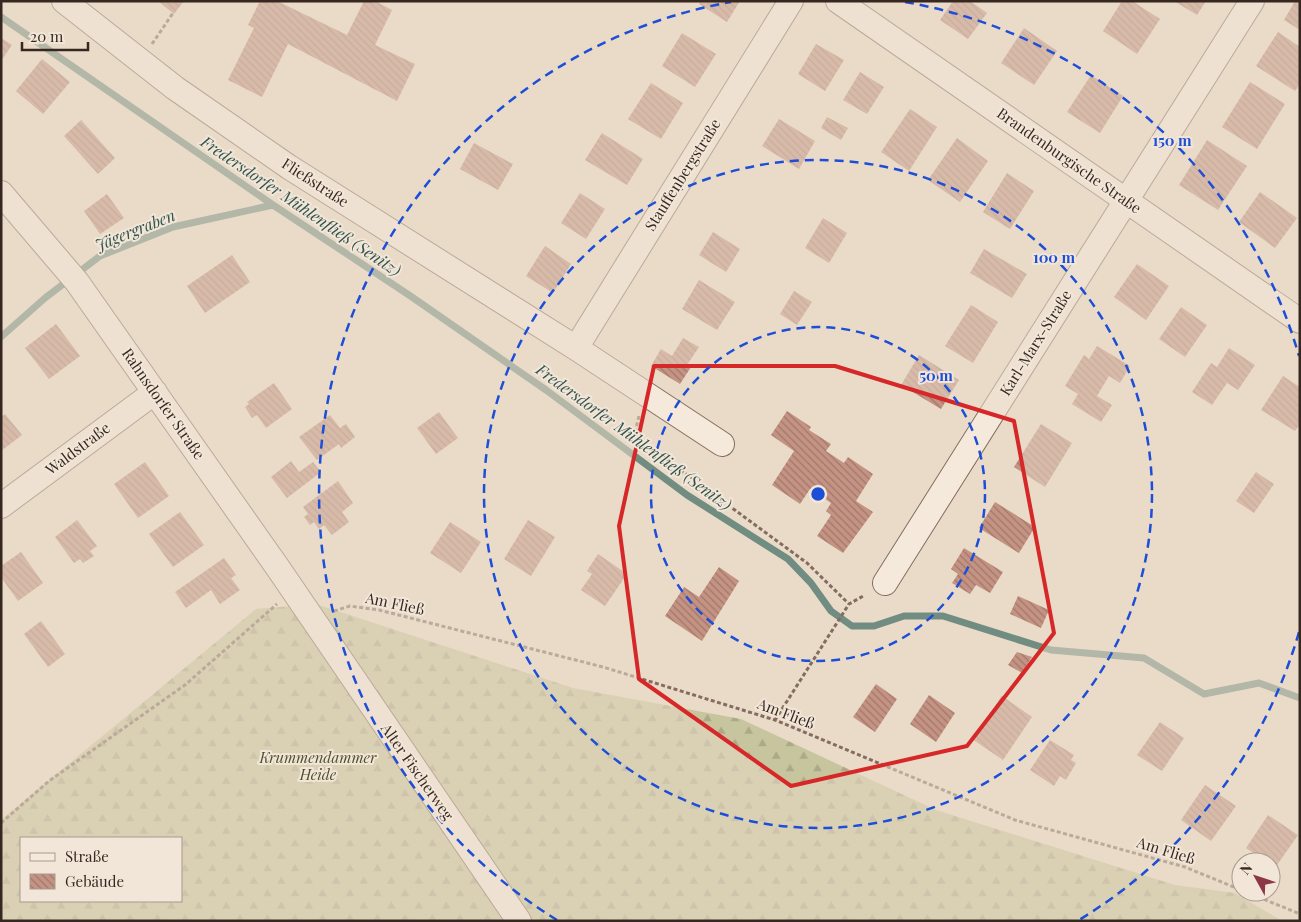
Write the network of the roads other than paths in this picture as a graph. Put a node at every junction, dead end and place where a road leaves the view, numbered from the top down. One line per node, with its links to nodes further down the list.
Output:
1 (64, 1): 8 (street, Fließstraße)
2 (791, 1): 8 (street, Stauffenbergstraße)
3 (838, 1): 6 (street, Brandenburgische Straße)
4 (1252, 1): 6 (street, Karl-Marx-Straße)
5 (1, 193): 9 (street, Rahnsdorfer Straße)
6 (1127, 200): 7 (street, Brandenburgische Straße); 12 (street, Karl-Marx-Straße)
7 (1300, 321)
8 (576, 348): 10 (street, Fließstraße)
9 (155, 392): 11 (street, Waldstraße); 13 (street, Rahnsdorfer Straße)
10 (722, 444)
11 (1, 506)
12 (884, 584)
13 (314, 623): 14 (street, Alter Fischerweg)
14 (519, 921)

